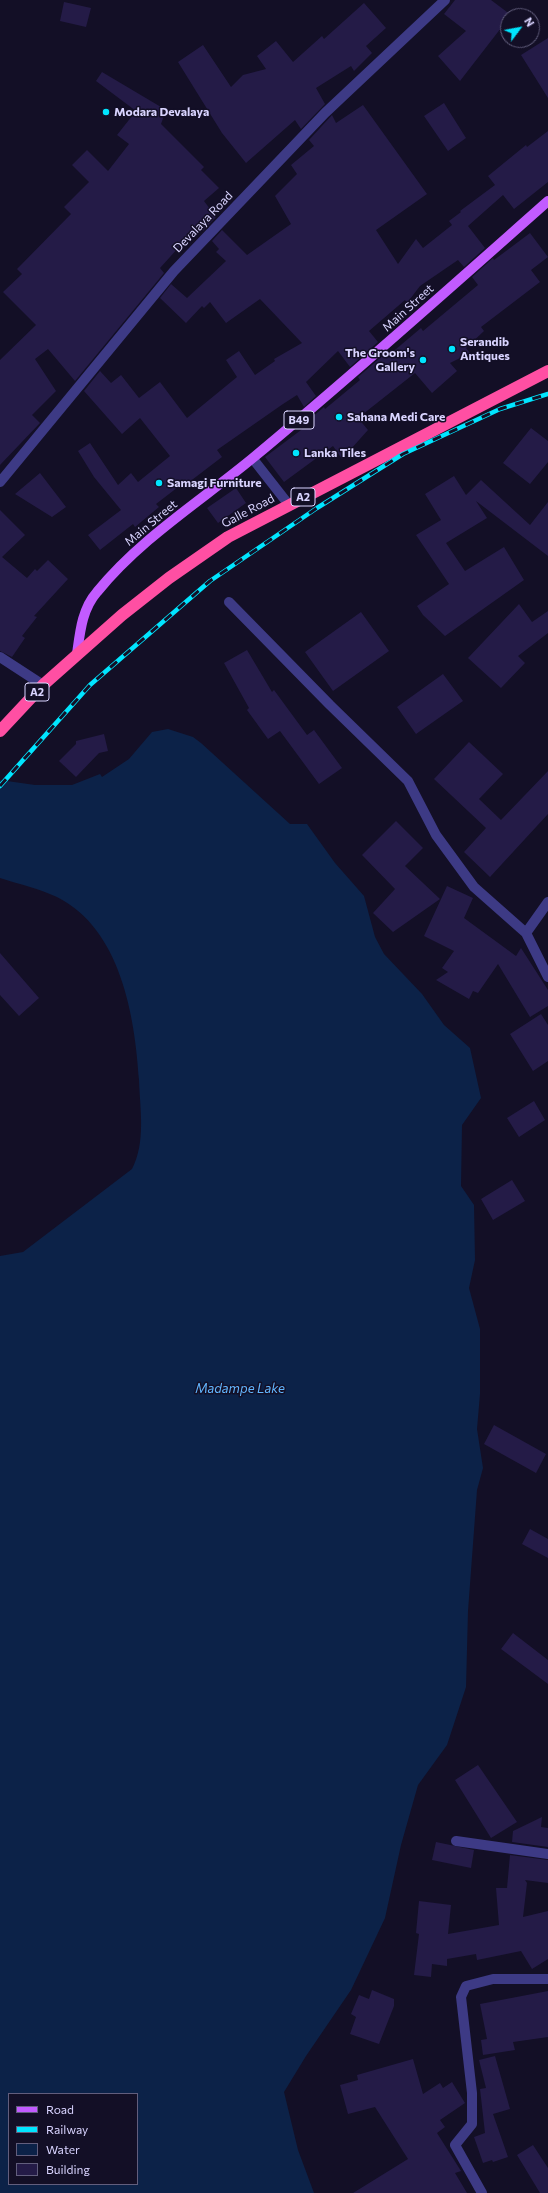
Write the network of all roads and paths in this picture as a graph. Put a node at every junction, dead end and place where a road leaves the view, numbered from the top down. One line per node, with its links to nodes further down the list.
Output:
1 (445, 0): 5 (street, Devalaya Road)
2 (548, 201): 4 (main road, Main Street / B49)
3 (548, 370): 6 (highway, Galle Road / A2)
4 (253, 459): 6 (street); 8 (main road, Main Street / B49)
5 (0, 482)
6 (289, 505): 8 (highway, Galle Road / A2)
7 (230, 602): 13 (street)
8 (77, 654): 10 (highway, Galle Road / A2)
9 (0, 657): 10 (street)
10 (43, 686): 11 (highway, Galle Road / A2)
11 (0, 731)
12 (548, 902): 13 (street)
13 (526, 933): 14 (street)
14 (548, 977)
15 (456, 1841): 16 (street)
16 (548, 1854)
17 (548, 1980): 18 (street)
18 (482, 2193)

